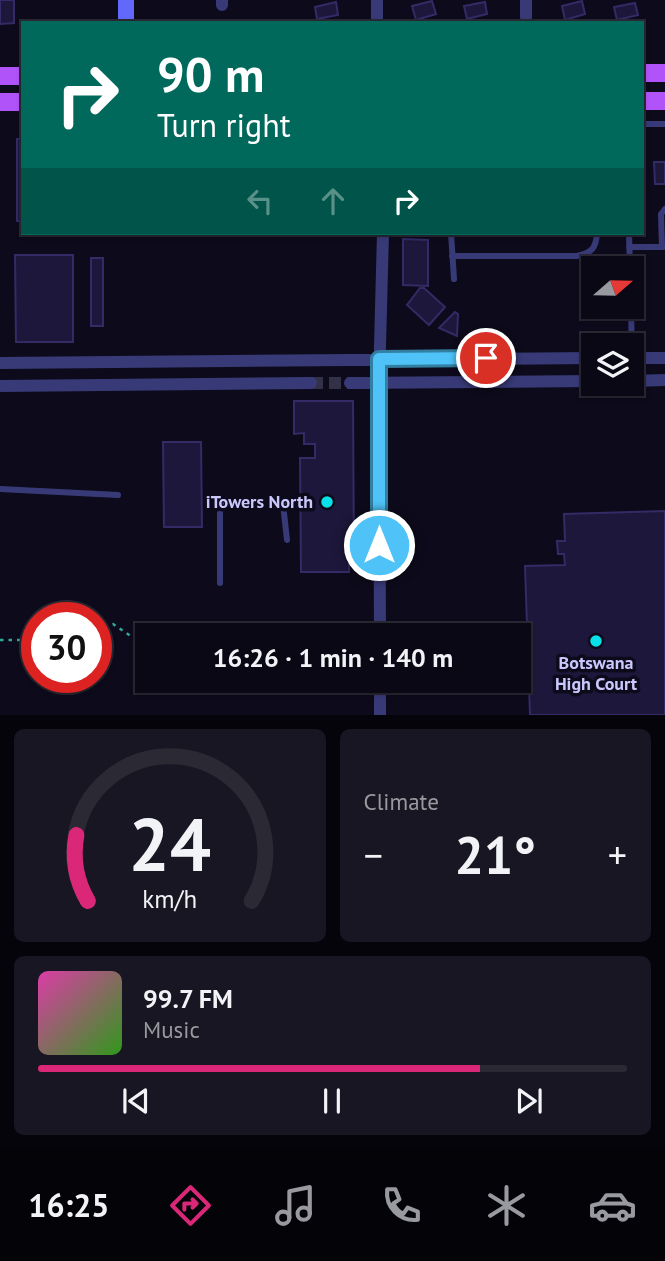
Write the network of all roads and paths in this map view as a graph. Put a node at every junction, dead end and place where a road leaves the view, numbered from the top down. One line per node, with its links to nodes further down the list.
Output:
1 (126, 0): 6 (street)
2 (377, 0): 5 (street)
3 (526, 0): 4 (street)
4 (526, 17)
5 (377, 18)
6 (126, 21)
7 (644, 73): 8 (main road)
8 (665, 73)
9 (0, 76): 10 (main road)
10 (21, 76)
11 (644, 101): 12 (main road)
12 (665, 101)
13 (0, 102): 14 (main road)
14 (21, 102)
15 (644, 124): 16 (lane)
16 (665, 124)
17 (665, 209): 23 (lane)
18 (383, 235): 30 (street)
19 (451, 235): 24 (lane)
20 (597, 235): 24 (lane)
21 (629, 235): 22 (lane)
22 (629, 247): 23 (lane); 25 (lane)
23 (664, 247)
24 (452, 256): 26 (lane)
25 (629, 256)
26 (454, 279)
27 (581, 358): 30 (street)
28 (644, 358): 29 (street)
29 (665, 358)
30 (379, 359): 31 (street); 37 (street)
31 (0, 363)
32 (665, 380): 34 (street)
33 (581, 381): 37 (street)
34 (644, 381)
35 (311, 383): 38 (street)
36 (350, 383): 37 (street)
37 (379, 383): 43 (street)
38 (0, 386)
39 (0, 489): 40 (lane)
40 (118, 495)
41 (287, 540): 42 (lane)
42 (220, 583)
43 (380, 623)
44 (112, 624): 45 (path)
45 (135, 639)
46 (0, 640): 47 (path)
47 (21, 640)
48 (380, 693): 49 (street)
49 (380, 715)

